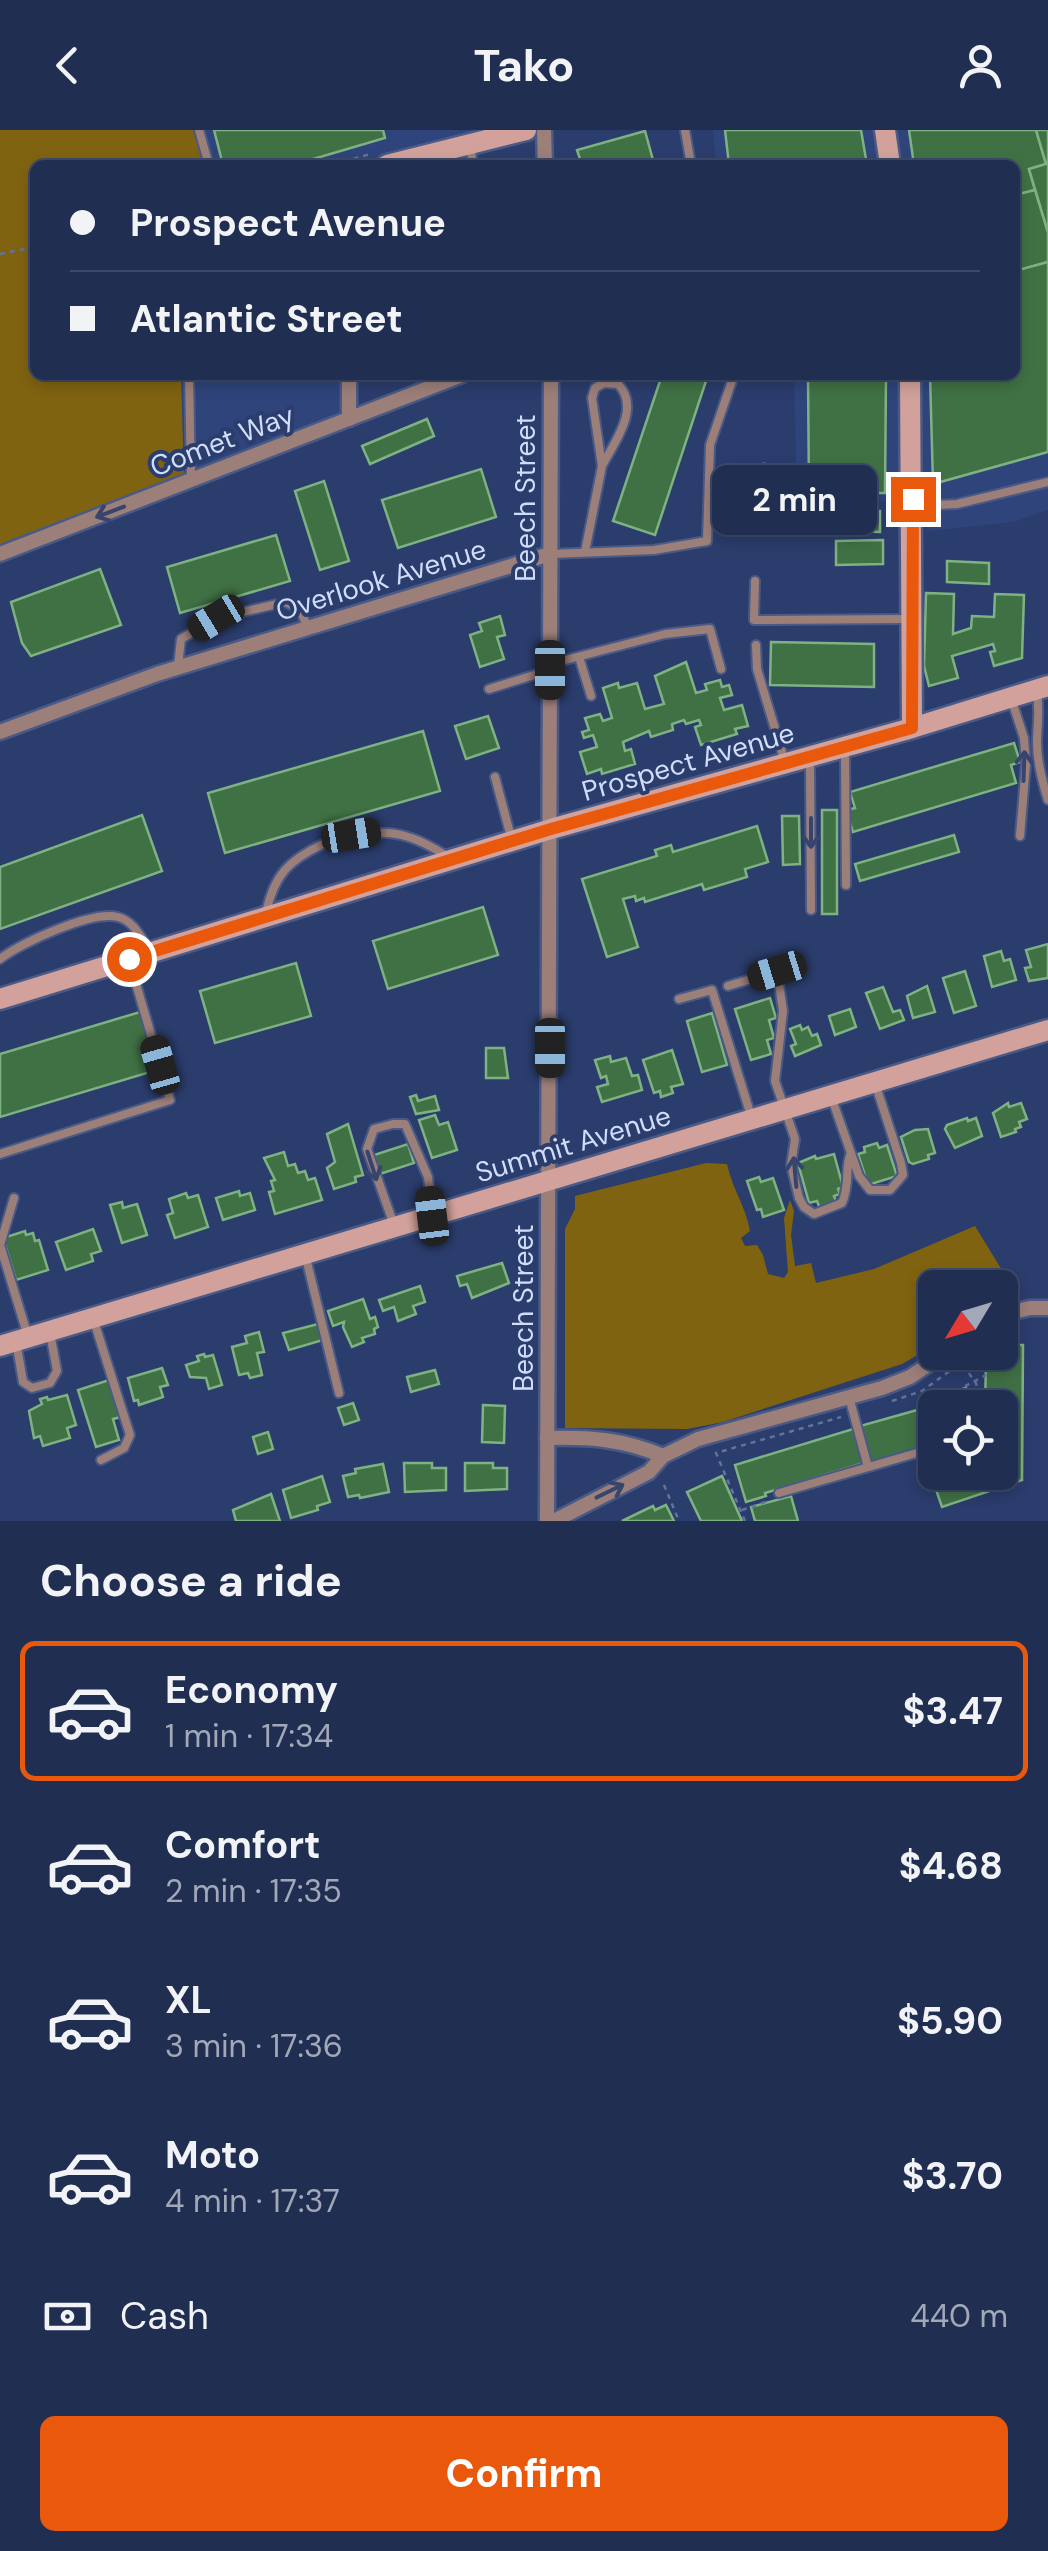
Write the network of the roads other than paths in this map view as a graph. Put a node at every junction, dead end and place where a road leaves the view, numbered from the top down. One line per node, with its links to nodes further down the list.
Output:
1 (199, 130): 7 (lane)
2 (526, 130): 6 (street)
3 (544, 130): 9 (street)
4 (686, 130): 10 (lane)
5 (885, 130): 11 (street)
6 (471, 155): 8 (street)
7 (207, 160)
8 (427, 160)
9 (545, 160)
10 (690, 160)
11 (889, 160)
12 (189, 380): 20 (lane)
13 (349, 380): 18 (street)
14 (551, 380): 25 (street, Beech Street)
15 (732, 380): 23 (lane)
16 (910, 380): 22 (street)
17 (424, 382): 18 (street, Comet Way)
18 (349, 418): 20 (street, Comet Way)
19 (602, 466): 19 (lane); 23 (lane)
20 (191, 480): 24 (street, Comet Way, one-way to 24)
21 (1048, 482): 22 (lane)
22 (913, 506): 27 (street)
23 (586, 552): 25 (lane)
24 (0, 554)
25 (550, 554): 28 (street, Overlook Avenue); 31 (street, Beech Street)
26 (755, 581): 27 (lane)
27 (912, 619): 38 (street)
28 (308, 628): 32 (street, Overlook Avenue); 32 (lane)
29 (756, 645): 42 (lane)
30 (580, 656): 31 (lane); 33 (lane); 36 (lane)
31 (550, 667): 35 (lane); 45 (street, Beech Street)
32 (178, 668): 39 (street, Overlook Avenue)
33 (721, 669)
34 (1042, 688): 37 (street, Prospect Avenue); 44 (lane)
35 (489, 689)
36 (591, 696)
37 (1011, 698): 38 (street, Prospect Avenue); 47 (lane, one-way to 37)
38 (912, 728): 40 (street, Prospect Avenue)
39 (0, 732)
40 (845, 747): 41 (street, Prospect Avenue); 51 (lane)
41 (810, 756): 42 (street, Prospect Avenue); 52 (lane, one-way to 52)
42 (785, 764): 45 (street, Prospect Avenue)
43 (495, 777): 48 (lane)
44 (1048, 800)
45 (551, 829): 48 (street, Prospect Avenue); 67 (street, Beech Street)
46 (351, 835): 50 (lane)
47 (1020, 836)
48 (512, 841): 50 (street, Prospect Avenue)
49 (323, 844): 53 (lane)
50 (452, 860): 53 (street, Prospect Avenue)
51 (846, 885)
52 (811, 910)
53 (265, 917): 54 (street, Prospect Avenue)
54 (151, 952): 55 (lane); 56 (street, Prospect Avenue)
55 (0, 959)
56 (129, 959): 58 (street, Prospect Avenue); 65 (lane)
57 (728, 986): 63 (lane)
58 (0, 999)
59 (680, 999): 64 (lane)
60 (1048, 1030): 61 (street, Summit Avenue)
61 (875, 1082): 62 (street, Summit Avenue); 66 (lane)
62 (831, 1095): 63 (street, Summit Avenue); 66 (lane)
63 (784, 1109): 64 (street, Summit Avenue); 66 (lane, one-way to 63)
64 (752, 1119): 67 (street, Summit Avenue)
65 (0, 1154)
66 (850, 1154)
67 (549, 1180): 69 (street, Summit Avenue); 80 (street, Beech Street)
68 (14, 1198): 76 (lane)
69 (432, 1216): 70 (street, Summit Avenue); 70 (lane, one-way to 70)
70 (395, 1227): 71 (street, Summit Avenue)
71 (304, 1254): 74 (street, Summit Avenue); 78 (lane)
72 (1048, 1308): 73 (street)
73 (1018, 1311)
74 (93, 1318): 75 (street, Summit Avenue); 83 (lane)
75 (49, 1331): 76 (street, Summit Avenue); 76 (lane)
76 (15, 1342)
77 (920, 1370): 79 (street)
78 (339, 1393)
79 (849, 1397): 82 (street); 84 (lane)
80 (547, 1438): 82 (street); 86 (street, Beech Street)
81 (918, 1453): 84 (lane)
82 (663, 1456): 86 (street, one-way to 82)
83 (100, 1460)
84 (868, 1467): 85 (lane)
85 (779, 1493)
86 (550, 1521)

